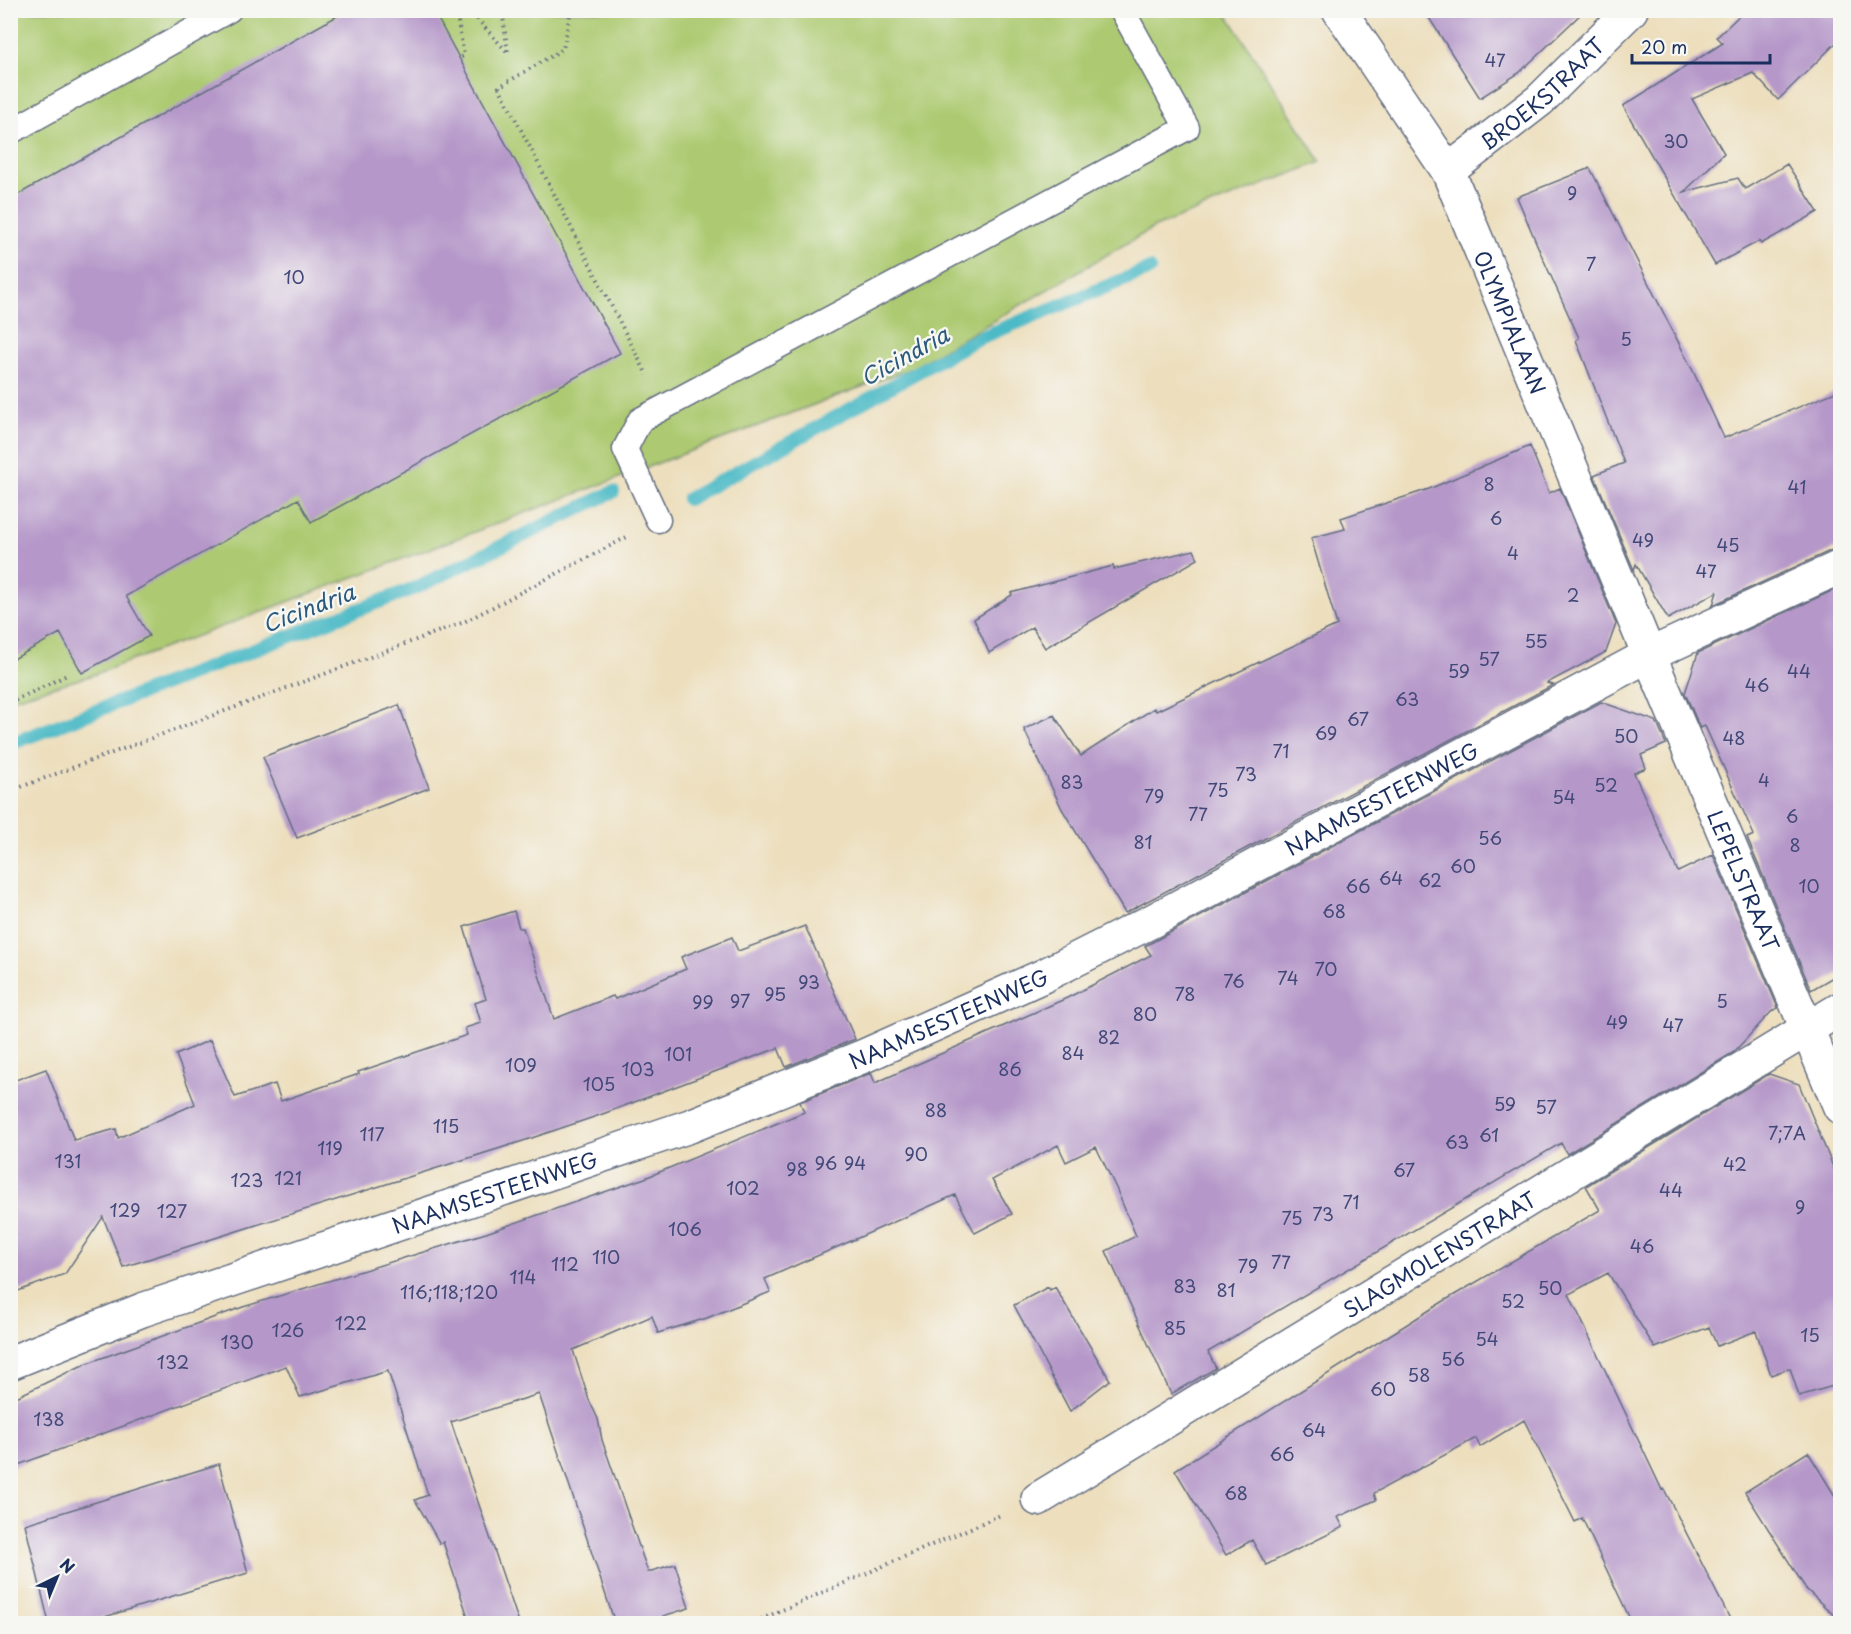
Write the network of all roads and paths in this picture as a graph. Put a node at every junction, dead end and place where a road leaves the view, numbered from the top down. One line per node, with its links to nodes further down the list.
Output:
1 (229, 10): 12 (lane)
2 (442, 10): 10 (path)
3 (456, 10): 11 (path)
4 (469, 10): 5 (path)
5 (502, 10)
6 (571, 10): 14 (path)
7 (1122, 10): 14 (lane)
8 (1339, 10): 13 (street, OLYMPIALAAN)
9 (1631, 10): 13 (street, BROEKSTRAAT)
10 (437, 14)
11 (459, 58)
12 (10, 132)
13 (1448, 171): 17 (street, OLYMPIALAAN)
14 (663, 407): 15 (lane)
15 (658, 520): 20 (path)
16 (1840, 567): 17 (street, NAAMSESTEENWEG)
17 (1649, 655): 22 (street, LEPELSTRAAT); 24 (street, NAAMSESTEENWEG)
18 (67, 675): 19 (path)
19 (10, 703)
20 (10, 791)
21 (1840, 1009): 22 (street, SLAGMOLENSTRAAT)
22 (1809, 1028): 23 (street, LEPELSTRAAT); 25 (street, SLAGMOLENSTRAAT)
23 (1840, 1107)
24 (10, 1363)
25 (1038, 1499): 26 (path)
26 (750, 1623)

